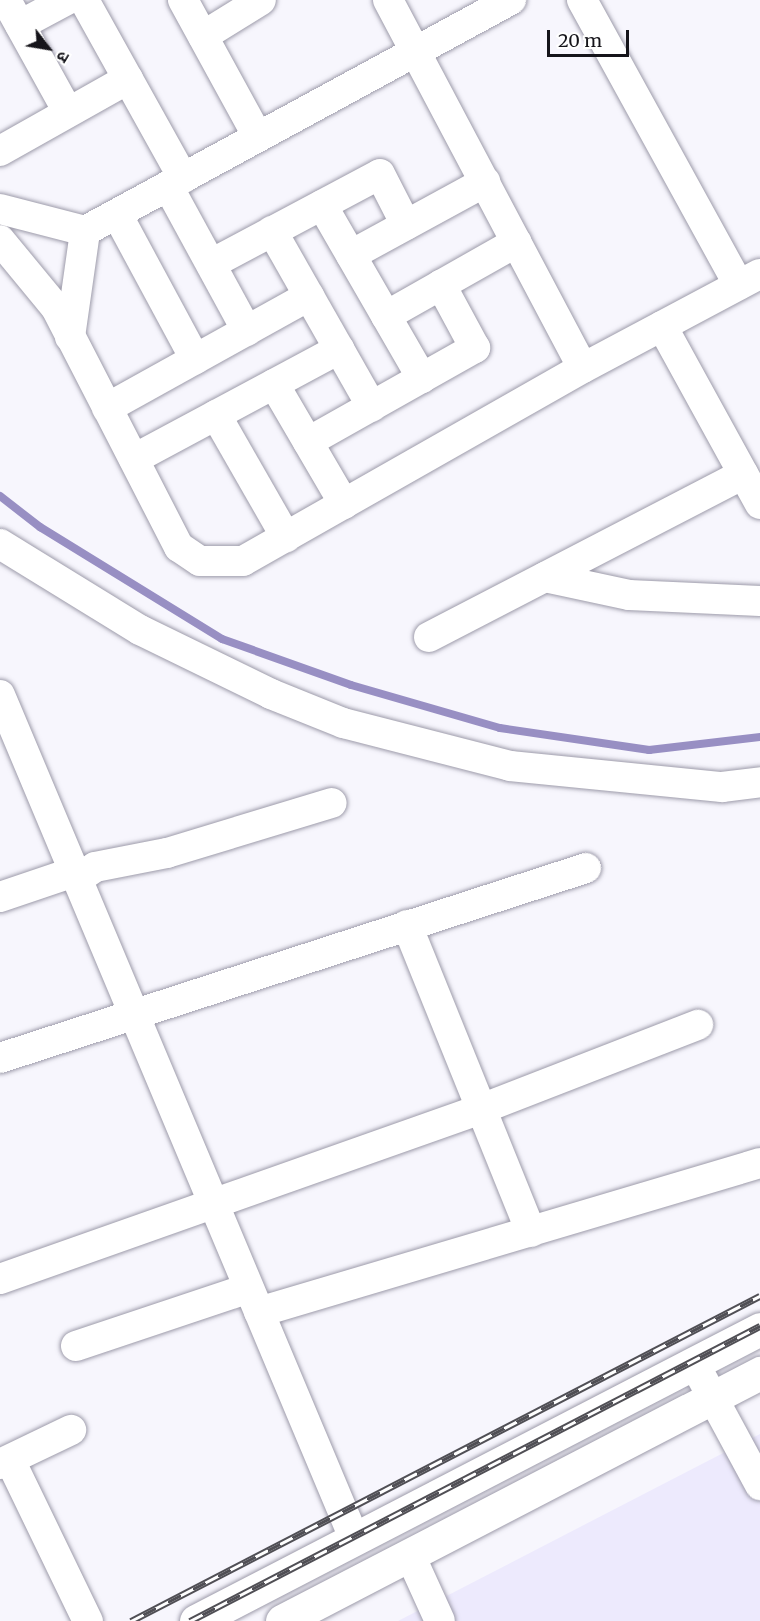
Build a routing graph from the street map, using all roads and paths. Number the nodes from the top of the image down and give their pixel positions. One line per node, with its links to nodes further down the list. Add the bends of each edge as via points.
1 (67, 0): 8 (street)
2 (84, 0): 11 (street)
3 (183, 0): 9 (street)
4 (261, 0): 9 (street)
5 (388, 0): 10 (street)
6 (511, 0): 10 (street)
7 (582, 0): 27 (street)
8 (13, 13): 12 (street)
9 (202, 36): 13 (street)
10 (416, 52): 13 (street); 16 (street)
11 (128, 79): 12 (street); 15 (street)
12 (68, 112): 14 (street)
13 (258, 137): 15 (street)
14 (0, 151)
15 (176, 182): 19 (street); 26 (street)
16 (485, 182): 20 (street); 24 (street)
17 (322, 204): 20 (street, via 380,174); 22 (street); 25 (street)
18 (0, 209): 21 (street)
19 (117, 214): 21 (street); 35 (street)
20 (406, 225): 25 (street)
21 (85, 231): 33 (street)
22 (272, 231): 26 (street); 29 (street)
23 (0, 240): 33 (street, via 56,308)
24 (517, 242): 28 (street); 36 (street)
25 (351, 255): 30 (street)
26 (211, 264): 32 (street)
27 (750, 280): 31 (street)
28 (441, 285): 30 (street); 37 (street, via 475,348)
29 (309, 297): 32 (street); 34 (street)
30 (386, 316): 37 (street)
31 (662, 326): 36 (street); 44 (street)
32 (247, 331): 35 (street)
33 (70, 337): 40 (street)
34 (339, 349): 38 (street); 39 (street)
35 (195, 359): 40 (street)
36 (583, 368): 45 (street)
37 (422, 378): 39 (street)
38 (274, 384): 41 (street); 42 (street)
39 (372, 406): 42 (street)
40 (107, 408): 43 (street)
41 (216, 415): 43 (street); 47 (street)
42 (308, 442): 45 (street)
43 (134, 459): 47 (street, via 179,547 201,561 243,561)
44 (744, 474): 46 (street); 49 (street)
45 (344, 504): 47 (street)
46 (760, 504)
47 (286, 537)
48 (0, 544): 53 (street, via 140,630 271,694 343,723 510,766 710,786)
49 (545, 577): 50 (street, via 629,595); 51 (street)
50 (760, 601)
51 (429, 637)
52 (0, 695): 56 (street)
53 (760, 782)
54 (332, 803): 56 (street, via 166,853 94,867)
55 (586, 868): 58 (street)
56 (76, 876): 57 (street); 59 (street)
57 (0, 897)
58 (407, 925): 59 (street); 62 (street)
59 (134, 1012): 61 (street); 64 (street)
60 (698, 1025): 62 (street)
61 (0, 1058)
62 (481, 1109): 64 (street); 65 (street)
63 (760, 1163): 65 (street)
64 (214, 1203): 66 (street); 67 (street)
65 (531, 1232): 67 (street)
66 (0, 1279)
67 (254, 1300): 69 (street); 76 (street)
68 (760, 1329): 70 (main road)
69 (76, 1346)
70 (694, 1364): 72 (street); 76 (main road)
71 (760, 1373): 72 (main road)
72 (713, 1398): 75 (street); 77 (main road)
73 (71, 1430): 74 (street)
74 (5, 1462): 78 (street)
75 (760, 1485)
76 (354, 1538): 79 (main road)
77 (410, 1555): 80 (main road); 81 (street)
78 (88, 1621)
79 (196, 1621)
80 (282, 1621)
81 (440, 1621)

